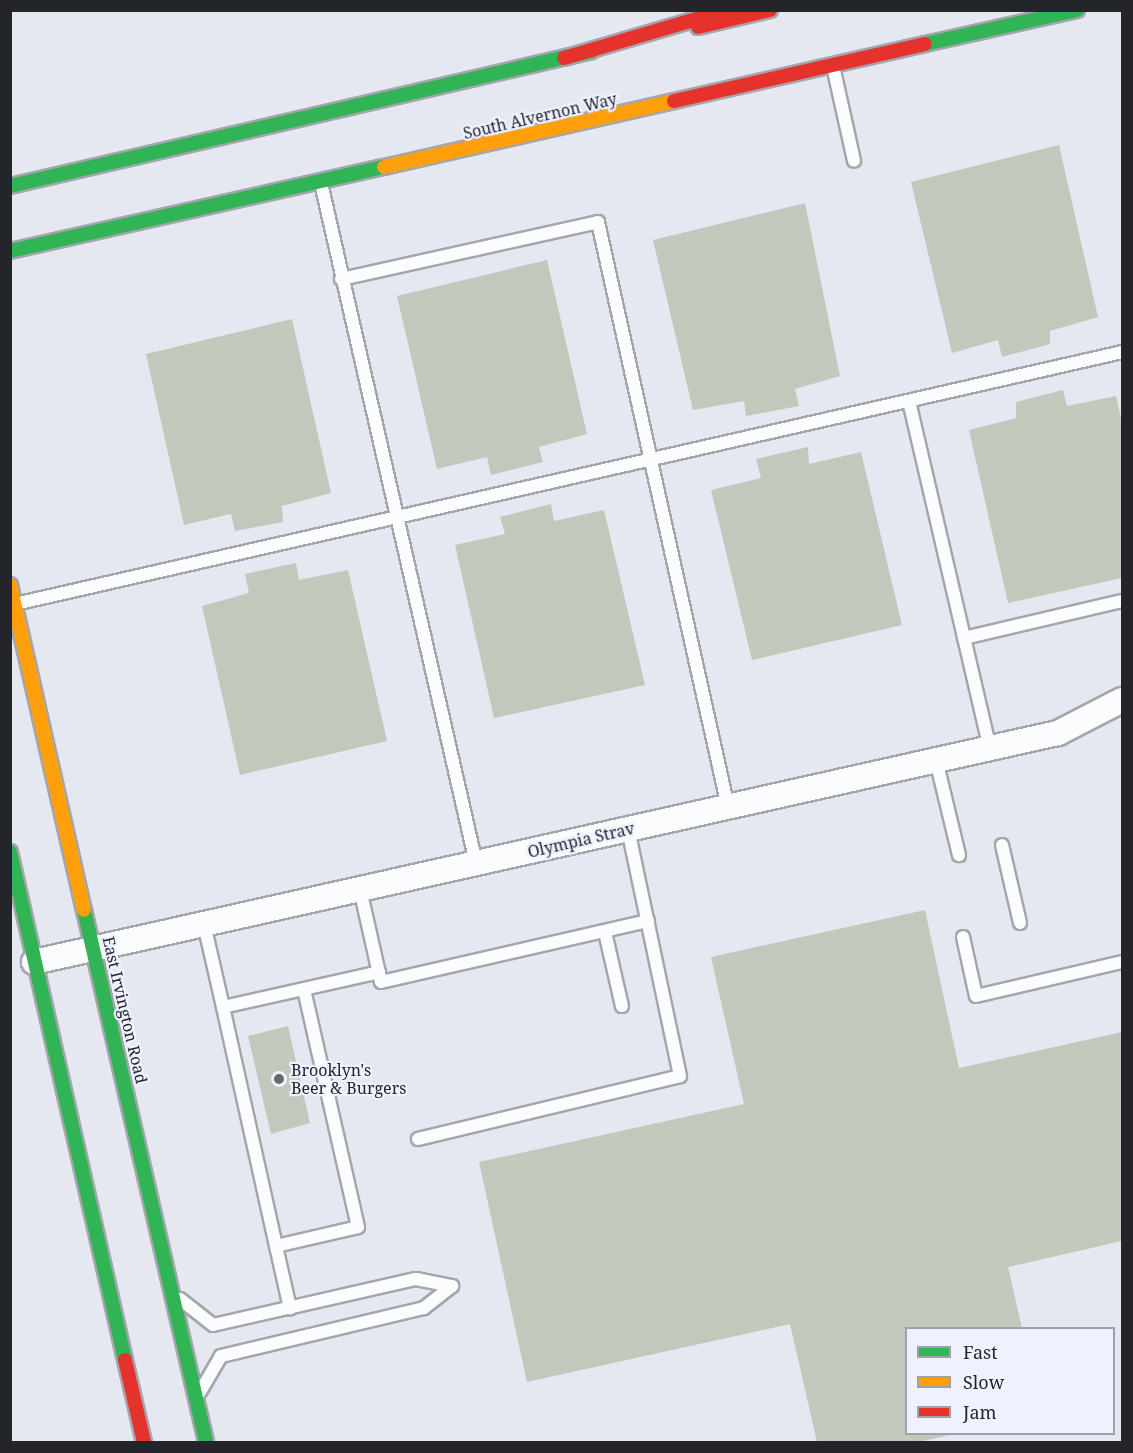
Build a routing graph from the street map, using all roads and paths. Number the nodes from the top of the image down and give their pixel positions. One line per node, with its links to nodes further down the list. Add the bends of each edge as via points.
1 (727, 10): 4 (main road)
2 (770, 10): 4 (main road)
3 (1077, 10): 5 (main road, South Alvernon Way)
4 (564, 58): 8 (main road)
5 (833, 66): 6 (lane); 7 (main road, South Alvernon Way)
6 (854, 161)
7 (321, 182): 9 (main road, South Alvernon Way); 10 (lane)
8 (10, 186)
9 (10, 251)
10 (341, 279): 13 (lane, via 597,222); 14 (lane)
11 (1122, 352): 12 (lane)
12 (909, 401): 13 (lane); 18 (lane)
13 (649, 461): 14 (lane); 22 (lane)
14 (395, 519): 17 (lane); 27 (lane)
15 (10, 585): 17 (main road, East Irvington Road)
16 (1122, 601): 18 (lane)
17 (15, 604): 34 (main road, East Irvington Road)
18 (964, 638): 20 (lane)
19 (1122, 700): 20 (street, Olympia Strav, via 1058,733)
20 (990, 748): 21 (street, Olympia Strav)
21 (936, 760): 22 (street, Olympia Strav); 26 (lane)
22 (728, 807): 23 (street, Olympia Strav)
23 (628, 829): 27 (street, Olympia Strav); 29 (lane)
24 (1002, 845): 30 (lane)
25 (10, 852): 35 (main road)
26 (959, 855)
27 (476, 863): 28 (street, Olympia Strav)
28 (360, 889): 31 (street, Olympia Strav); 37 (lane)
29 (648, 921): 32 (lane); 41 (lane, via 681,1076)
30 (1020, 923)
31 (204, 924): 34 (street, Olympia Strav); 40 (lane)
32 (605, 932): 37 (lane, via 381,982); 39 (lane)
33 (963, 937): 36 (lane, via 976,996)
34 (94, 949): 35 (street, Olympia Strav); 43 (main road, East Irvington Road)
35 (34, 962): 46 (main road)
36 (1122, 962)
37 (379, 972): 38 (lane)
38 (304, 989): 40 (lane); 42 (lane, via 358,1227)
39 (622, 1006)
40 (223, 1007): 42 (lane)
41 (418, 1138)
42 (276, 1246): 44 (lane)
43 (173, 1294): 44 (lane, via 213,1325); 45 (main road, East Irvington Road)
44 (290, 1308): 45 (lane, via 416,1279 452,1286 424,1308 221,1356)
45 (196, 1398): 47 (main road, East Irvington Road)
46 (144, 1443)
47 (206, 1443)

